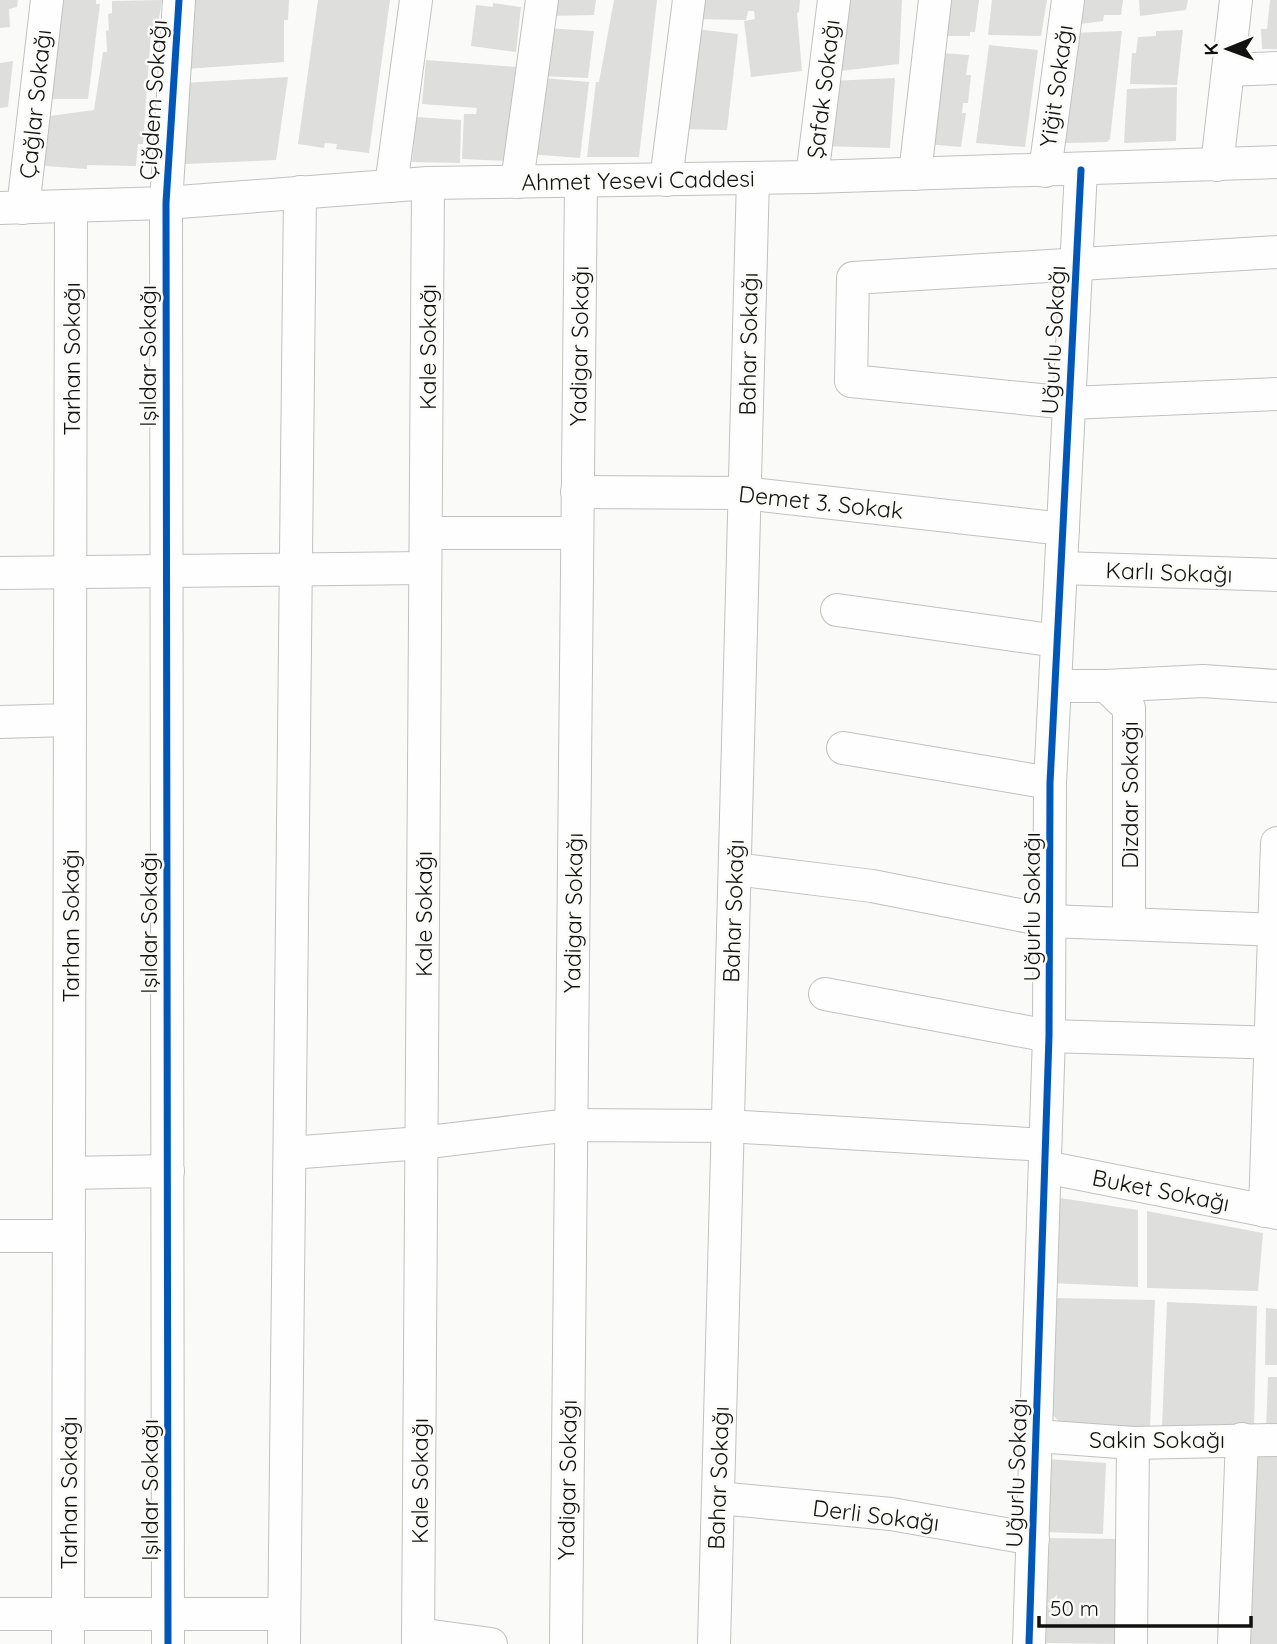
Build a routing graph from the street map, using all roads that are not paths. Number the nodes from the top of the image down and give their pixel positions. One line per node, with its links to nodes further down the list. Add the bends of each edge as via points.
1 (47, 0): 26 (street, Çağlar Sokağı)
2 (179, 0): 25 (street, Çiğdem Sokağı)
3 (416, 0): 23 (street)
4 (542, 0): 21 (street)
5 (689, 0): 19 (street)
6 (834, 0): 17 (street, Şafak Sokağı)
7 (935, 0): 16 (street)
8 (1068, 0): 15 (street, Yiğit Sokağı)
9 (1236, 0): 11 (street)
10 (1277, 68): 11 (street)
11 (1228, 70): 13 (street)
12 (1277, 162): 13 (street, Ahmet Yesevi Caddesi)
13 (1217, 165): 14 (street, Ahmet Yesevi Caddesi)
14 (1081, 170): 15 (street, Ahmet Yesevi Caddesi); 29 (street, Uğurlu Sokağı)
15 (1045, 171): 16 (street, Ahmet Yesevi Caddesi)
16 (915, 174): 17 (street, Ahmet Yesevi Caddesi)
17 (812, 177): 18 (street, Ahmet Yesevi Caddesi)
18 (753, 178): 19 (street, Ahmet Yesevi Caddesi); 33 (street, Bahar Sokağı)
19 (666, 180): 20 (street, Ahmet Yesevi Caddesi)
20 (581, 181): 21 (street, Ahmet Yesevi Caddesi); 32 (street, Yadigar Sokağı)
21 (517, 182): 22 (street, Ahmet Yesevi Caddesi)
22 (428, 183): 23 (street, Ahmet Yesevi Caddesi); 35 (street, Kale Sokağı)
23 (391, 186): 24 (street, Ahmet Yesevi Caddesi)
24 (300, 192): 25 (street, Ahmet Yesevi Caddesi); 40 (street)
25 (166, 203): 27 (street, Ahmet Yesevi Caddesi); 41 (street, Işıldar Sokağı)
26 (12, 208): 27 (street, Ahmet Yesevi Caddesi)
27 (71, 208): 39 (street, Tarhan Sokağı)
28 (1277, 252): 29 (street)
29 (1076, 265): 31 (street, Uğurlu Sokağı); 31 (street, via 853,278 851,381)
30 (1277, 394): 31 (street)
31 (1070, 402): 34 (street, Uğurlu Sokağı)
32 (577, 492): 33 (street, Demet 3. Sokak); 36 (street, Yadigar Sokağı)
33 (744, 493): 34 (street, Demet 3. Sokak); 54 (street, Bahar Sokağı)
34 (1063, 529): 38 (street, Uğurlu Sokağı)
35 (426, 533): 36 (street); 37 (street, Kale Sokağı)
36 (577, 534): 61 (street, Yadigar Sokağı)
37 (425, 568): 40 (street); 63 (street, Kale Sokağı)
38 (1061, 568): 43 (street, Karlı Sokağı); 45 (street, Uğurlu Sokağı)
39 (71, 571): 41 (street); 42 (street); 49 (street, Tarhan Sokağı)
40 (296, 571): 41 (street); 64 (street)
41 (167, 572): 66 (street, Işıldar Sokağı)
42 (0, 573)
43 (1277, 575)
44 (837, 610): 45 (street)
45 (1057, 641): 47 (street, Uğurlu Sokağı)
46 (1106, 686): 47 (street); 48 (street, via 1203,681); 56 (street, Dizdar Sokağı, via 1129,708)
47 (1055, 687): 52 (street, Uğurlu Sokağı)
48 (1277, 687)
49 (70, 720): 50 (street); 67 (street, Tarhan Sokağı)
50 (0, 722)
51 (843, 748): 52 (street)
52 (1050, 783): 55 (street, Uğurlu Sokağı)
53 (1277, 843): 57 (street)
54 (734, 869): 55 (street, via 872,886); 62 (street, Bahar Sokağı)
55 (1050, 921): 56 (street); 59 (street, Uğurlu Sokağı)
56 (1129, 924): 57 (street)
57 (1275, 930): 60 (street)
58 (824, 994): 59 (street)
59 (1049, 1036): 60 (street); 65 (street, Uğurlu Sokağı)
60 (1274, 1043): 68 (street)
61 (570, 1125): 62 (street, Buket Sokağı); 63 (street, Buket Sokağı); 83 (street, Yadigar Sokağı)
62 (728, 1126): 65 (street, Buket Sokağı); 75 (street, Bahar Sokağı)
63 (421, 1143): 64 (street, Buket Sokağı); 81 (street, Kale Sokağı)
64 (289, 1153): 78 (street)
65 (1045, 1156): 68 (street, Buket Sokağı); 71 (street, Uğurlu Sokağı)
66 (167, 1171): 67 (street); 80 (street, Işıldar Sokağı)
67 (69, 1173): 70 (street, Tarhan Sokağı)
68 (1271, 1212)
69 (0, 1236): 70 (street)
70 (69, 1236): 79 (street, Tarhan Sokağı)
71 (1036, 1436): 74 (street, Sakin Sokağı); 76 (street, Uğurlu Sokağı)
72 (1242, 1439): 73 (street, Sakin Sokağı); 74 (street, Sakin Sokağı); 87 (street)
73 (1277, 1440)
74 (1133, 1443): 86 (street)
75 (718, 1498): 76 (street, Derli Sokağı, via 891,1514); 84 (street, Bahar Sokağı)
76 (1033, 1539): 85 (street, Uğurlu Sokağı)
77 (0, 1614): 79 (street)
78 (284, 1629): 80 (street)
79 (68, 1630): 80 (street)
80 (168, 1630)
81 (418, 1639): 82 (street)
82 (491, 1644)
83 (566, 1644)
84 (713, 1644)
85 (1029, 1644)
86 (1131, 1644)
87 (1234, 1644)

